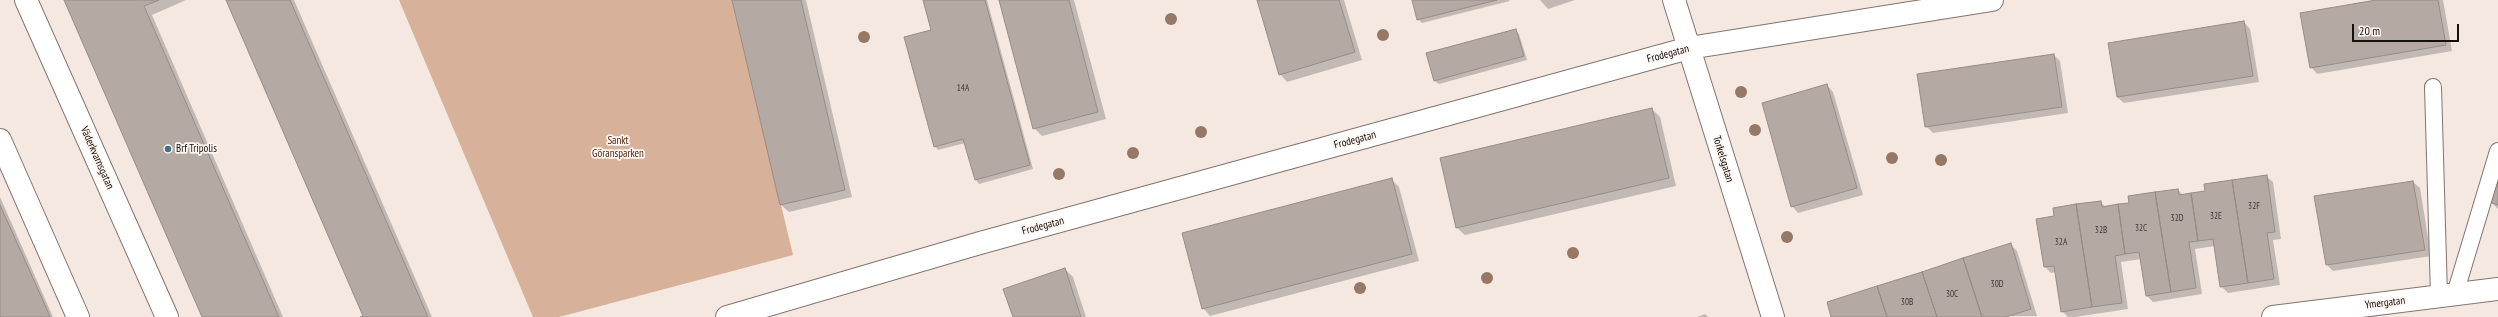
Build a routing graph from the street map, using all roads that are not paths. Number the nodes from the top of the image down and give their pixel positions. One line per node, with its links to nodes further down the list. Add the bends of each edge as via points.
1 (26, 0): 11 (street, Väderkvarnsgatan)
2 (1674, 0): 4 (street, Torkelsgatan)
3 (1992, 0): 4 (street, Frodegatan)
4 (1689, 48): 12 (street, Frodegatan, via 980,243); 13 (street, Torkelsgatan)
5 (2433, 87): 9 (lane)
6 (0, 140): 10 (street)
7 (2498, 151): 9 (lane)
8 (2498, 289): 9 (street, Ymergatan)
9 (2447, 295): 14 (street, Ymergatan)
10 (78, 317)
11 (167, 317)
12 (727, 317)
13 (1773, 317)
14 (2273, 317)

